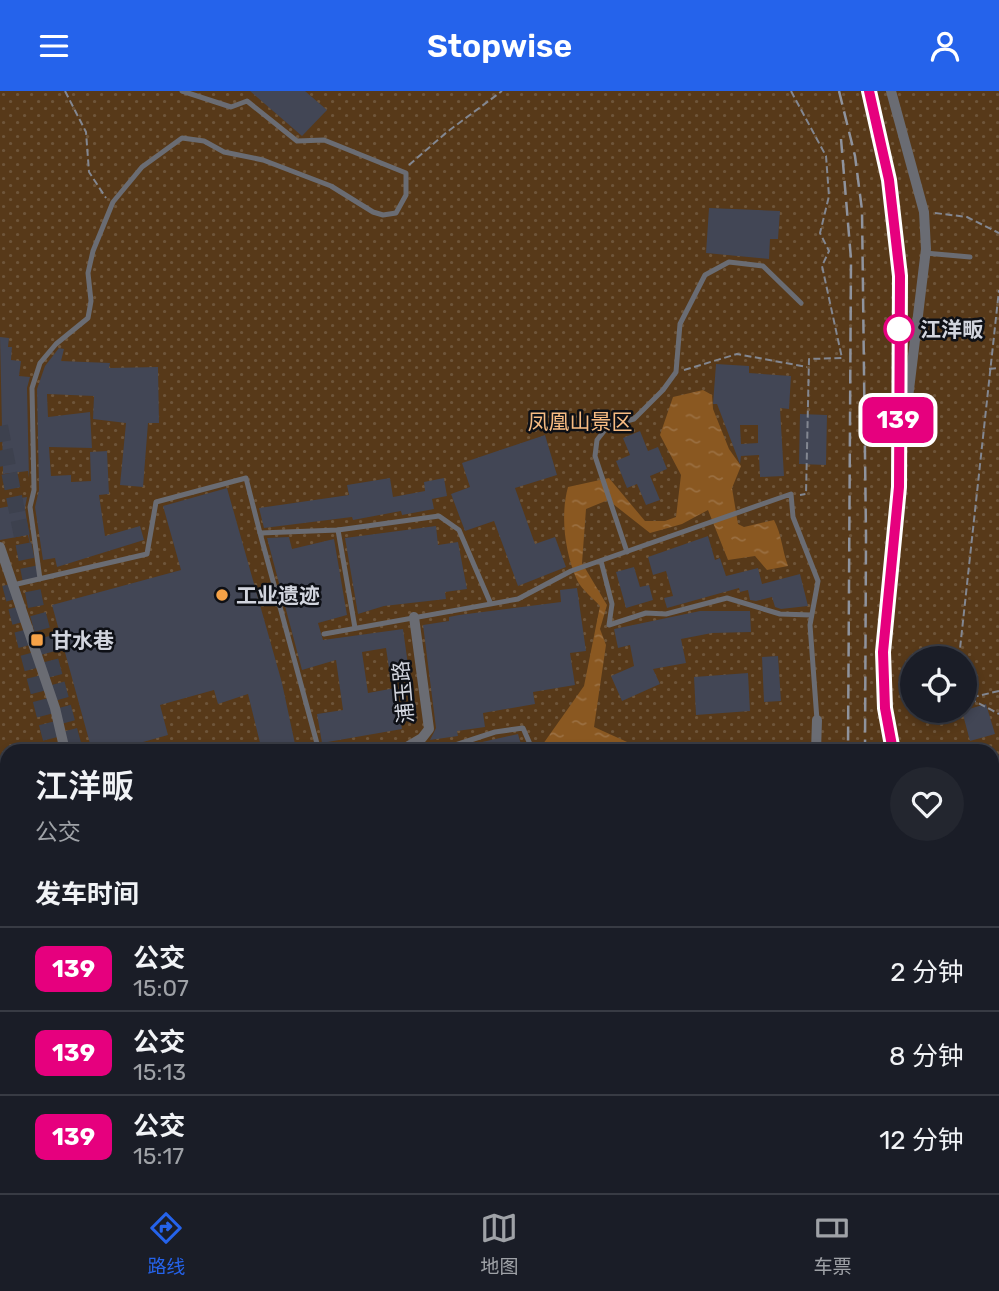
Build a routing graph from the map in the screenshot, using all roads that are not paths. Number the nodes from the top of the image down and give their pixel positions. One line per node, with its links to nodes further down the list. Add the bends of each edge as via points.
1 (182, 91): 13 (lane, via 231,107 247,101 297,141 324,139 406,173 403,205 396,213 383,215 331,186 263,160 224,152 204,141 182,138 142,167 113,202 93,251 88,318 44,358 32,388 34,490 30,507)
2 (869, 91): 7 (street, via 889,180 900,276)
3 (891, 91): 4 (street, via 924,212)
4 (925, 253): 5 (lane); 7 (street, via 908,398)
5 (971, 257)
6 (801, 303): 11 (lane, via 763,266 729,262 705,275 680,324 676,372 634,419 601,432 595,456)
7 (898, 417): 27 (street, via 899,487 883,652)
8 (338, 530): 9 (lane); 15 (lane, via 439,516 459,530); 18 (lane)
9 (260, 533): 13 (lane, via 246,478 156,502 147,554); 22 (lane)
10 (0, 547): 14 (street)
11 (627, 552): 12 (lane); 16 (lane, via 791,494 793,517 818,581)
12 (601, 561): 15 (lane, via 518,599); 16 (lane, via 612,604 609,625 646,613 666,614 727,599 780,614)
13 (40, 579): 14 (lane)
14 (13, 585): 21 (street)
15 (490, 602): 17 (lane)
16 (811, 615): 20 (lane)
17 (414, 617): 18 (lane); 23 (street, 浦玉路, via 429,729)
18 (355, 628): 19 (lane)
19 (324, 634)
20 (817, 720): 26 (street)
21 (63, 744)
22 (317, 744)
23 (412, 744)
24 (458, 744): 25 (lane, via 523,728)
25 (530, 744)
26 (817, 744)
27 (891, 744)

